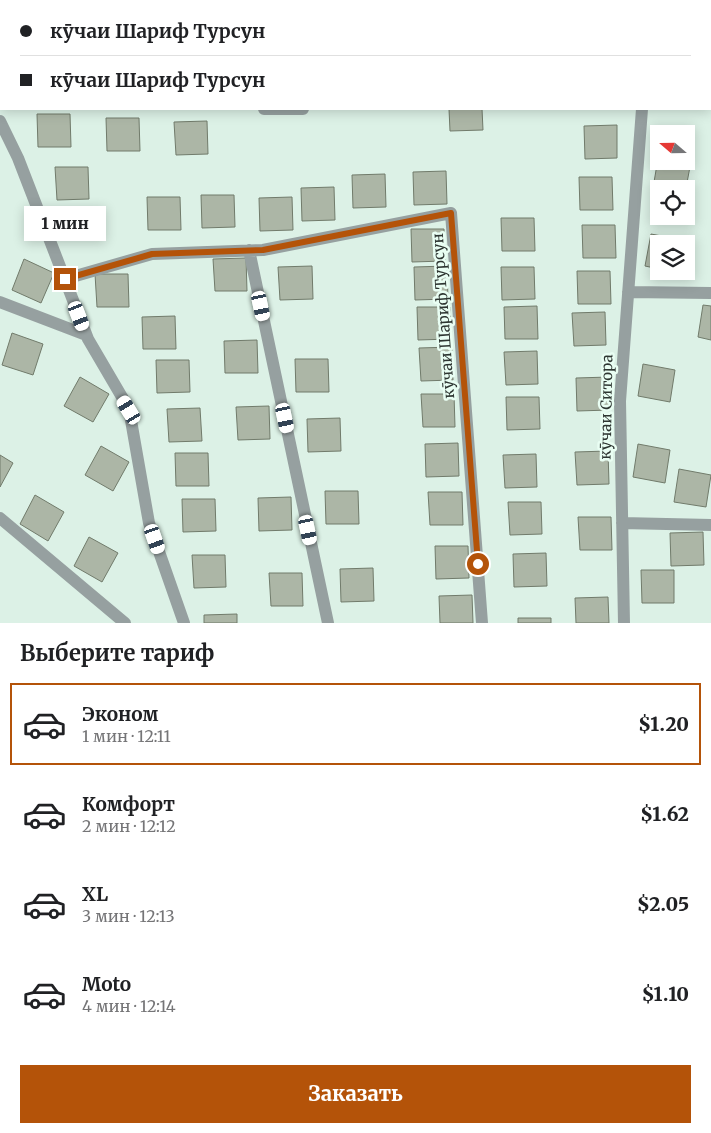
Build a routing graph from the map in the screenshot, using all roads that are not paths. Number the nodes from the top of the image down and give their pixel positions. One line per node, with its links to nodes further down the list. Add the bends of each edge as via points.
1 (642, 110): 5 (street, кӯчаи Ситора)
2 (0, 121): 4 (street, via 18,158)
3 (249, 250): 4 (street, кӯчаи Шариф Турсун, via 152,254); 14 (street); 15 (street, кӯчаи Шариф Турсун, via 451,213)
4 (65, 279): 8 (street)
5 (628, 292): 6 (street); 10 (street, кӯчаи Ситора, via 620,401)
6 (711, 293)
7 (0, 302): 8 (street)
8 (86, 335): 13 (street, via 129,410 149,523)
9 (0, 518): 12 (street)
10 (622, 523): 11 (street); 16 (street, кӯчаи Ситора)
11 (711, 525)
12 (125, 623)
13 (184, 623)
14 (328, 623)
15 (482, 623)
16 (624, 623)

